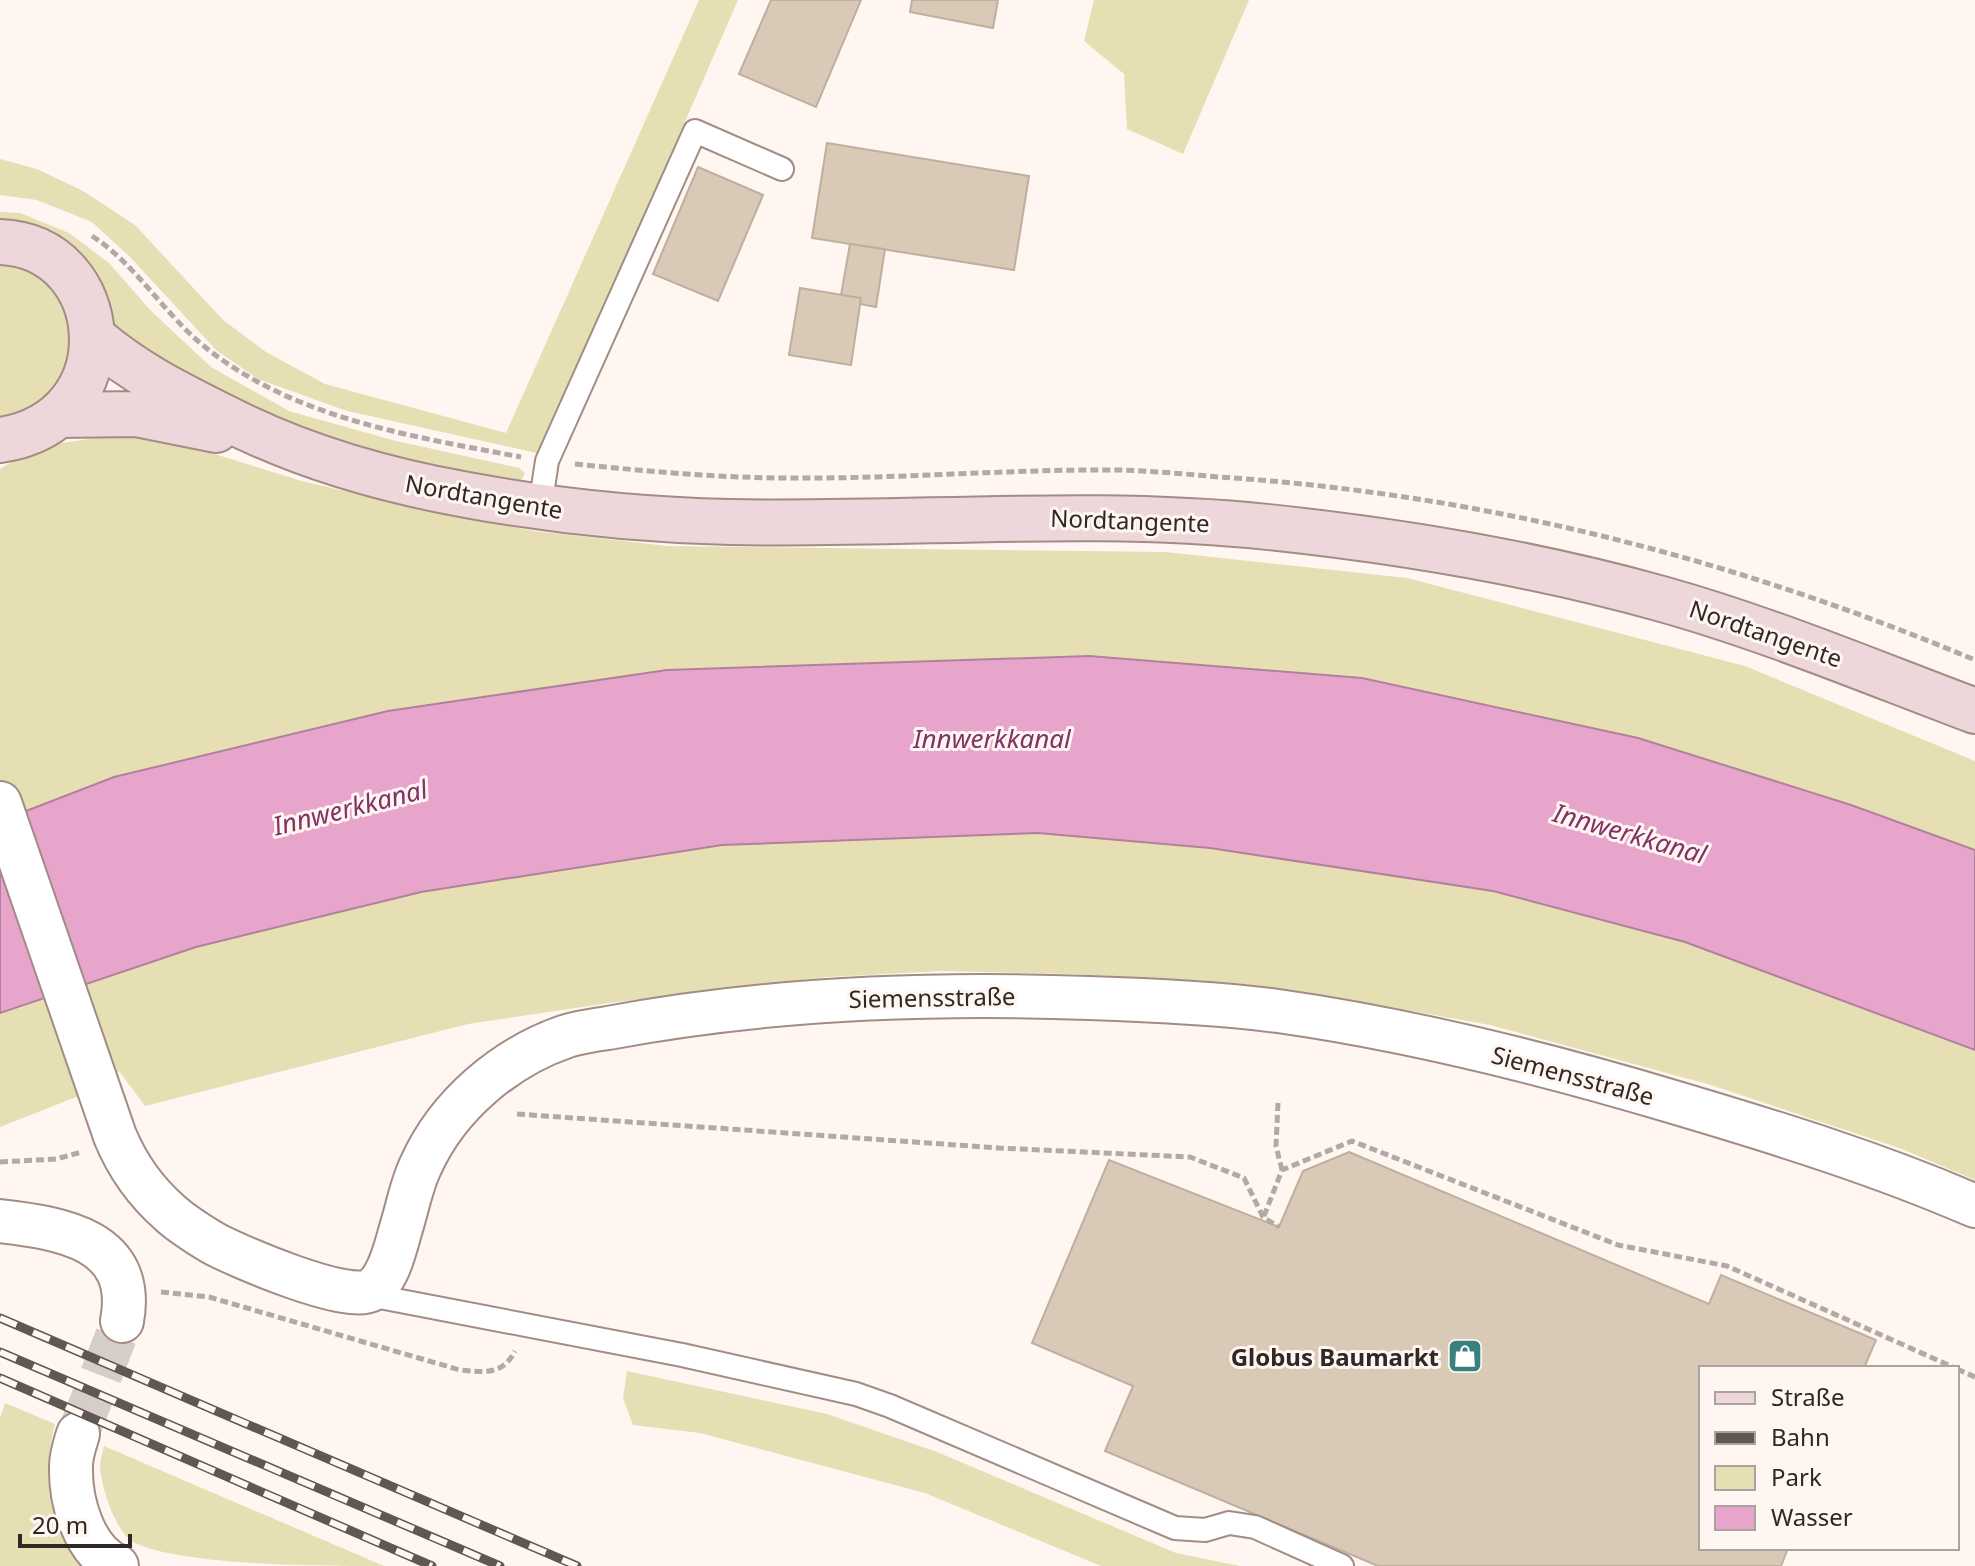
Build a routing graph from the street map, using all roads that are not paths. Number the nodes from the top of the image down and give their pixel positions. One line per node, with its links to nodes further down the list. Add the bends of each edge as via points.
1 (782, 169): 7 (lane, via 695,131 547,461)
2 (0, 242): 3 (main road, Nordtangente, via 31,248 68,275 81,293)
3 (93, 337): 4 (main road, Nordtangente, via 85,379); 6 (main road, Nordtangente, via 126,365)
4 (60, 415): 5 (main road, Nordtangente, via 40,428); 6 (main road, Nordtangente, via 136,414)
5 (0, 440)
6 (269, 440): 7 (main road, Nordtangente, via 425,488)
7 (540, 507): 8 (main road, Nordtangente, via 732,522 1172,519 1357,537 1531,567 1667,600 1838,657)
8 (1975, 711)
9 (0, 803): 12 (street, via 115,1136 149,1191 194,1231 235,1253 280,1272)
10 (1975, 1206): 12 (street, Siemensstraße, via 1809,1142 1629,1089 1376,1028 1275,1011 1143,1000 1000,994 846,999 653,1020 570,1035 531,1051 485,1082 436,1135 418,1169 382,1279)
11 (0, 1221): 13 (street, via 69,1232 93,1243 124,1286)
12 (363, 1294): 16 (lane, via 856,1394 1175,1528 1205,1530 1229,1523 1255,1527)
13 (122, 1321)
14 (78, 1434): 15 (street, via 71,1462 72,1495 92,1542)
15 (117, 1566)
16 (1342, 1566)

